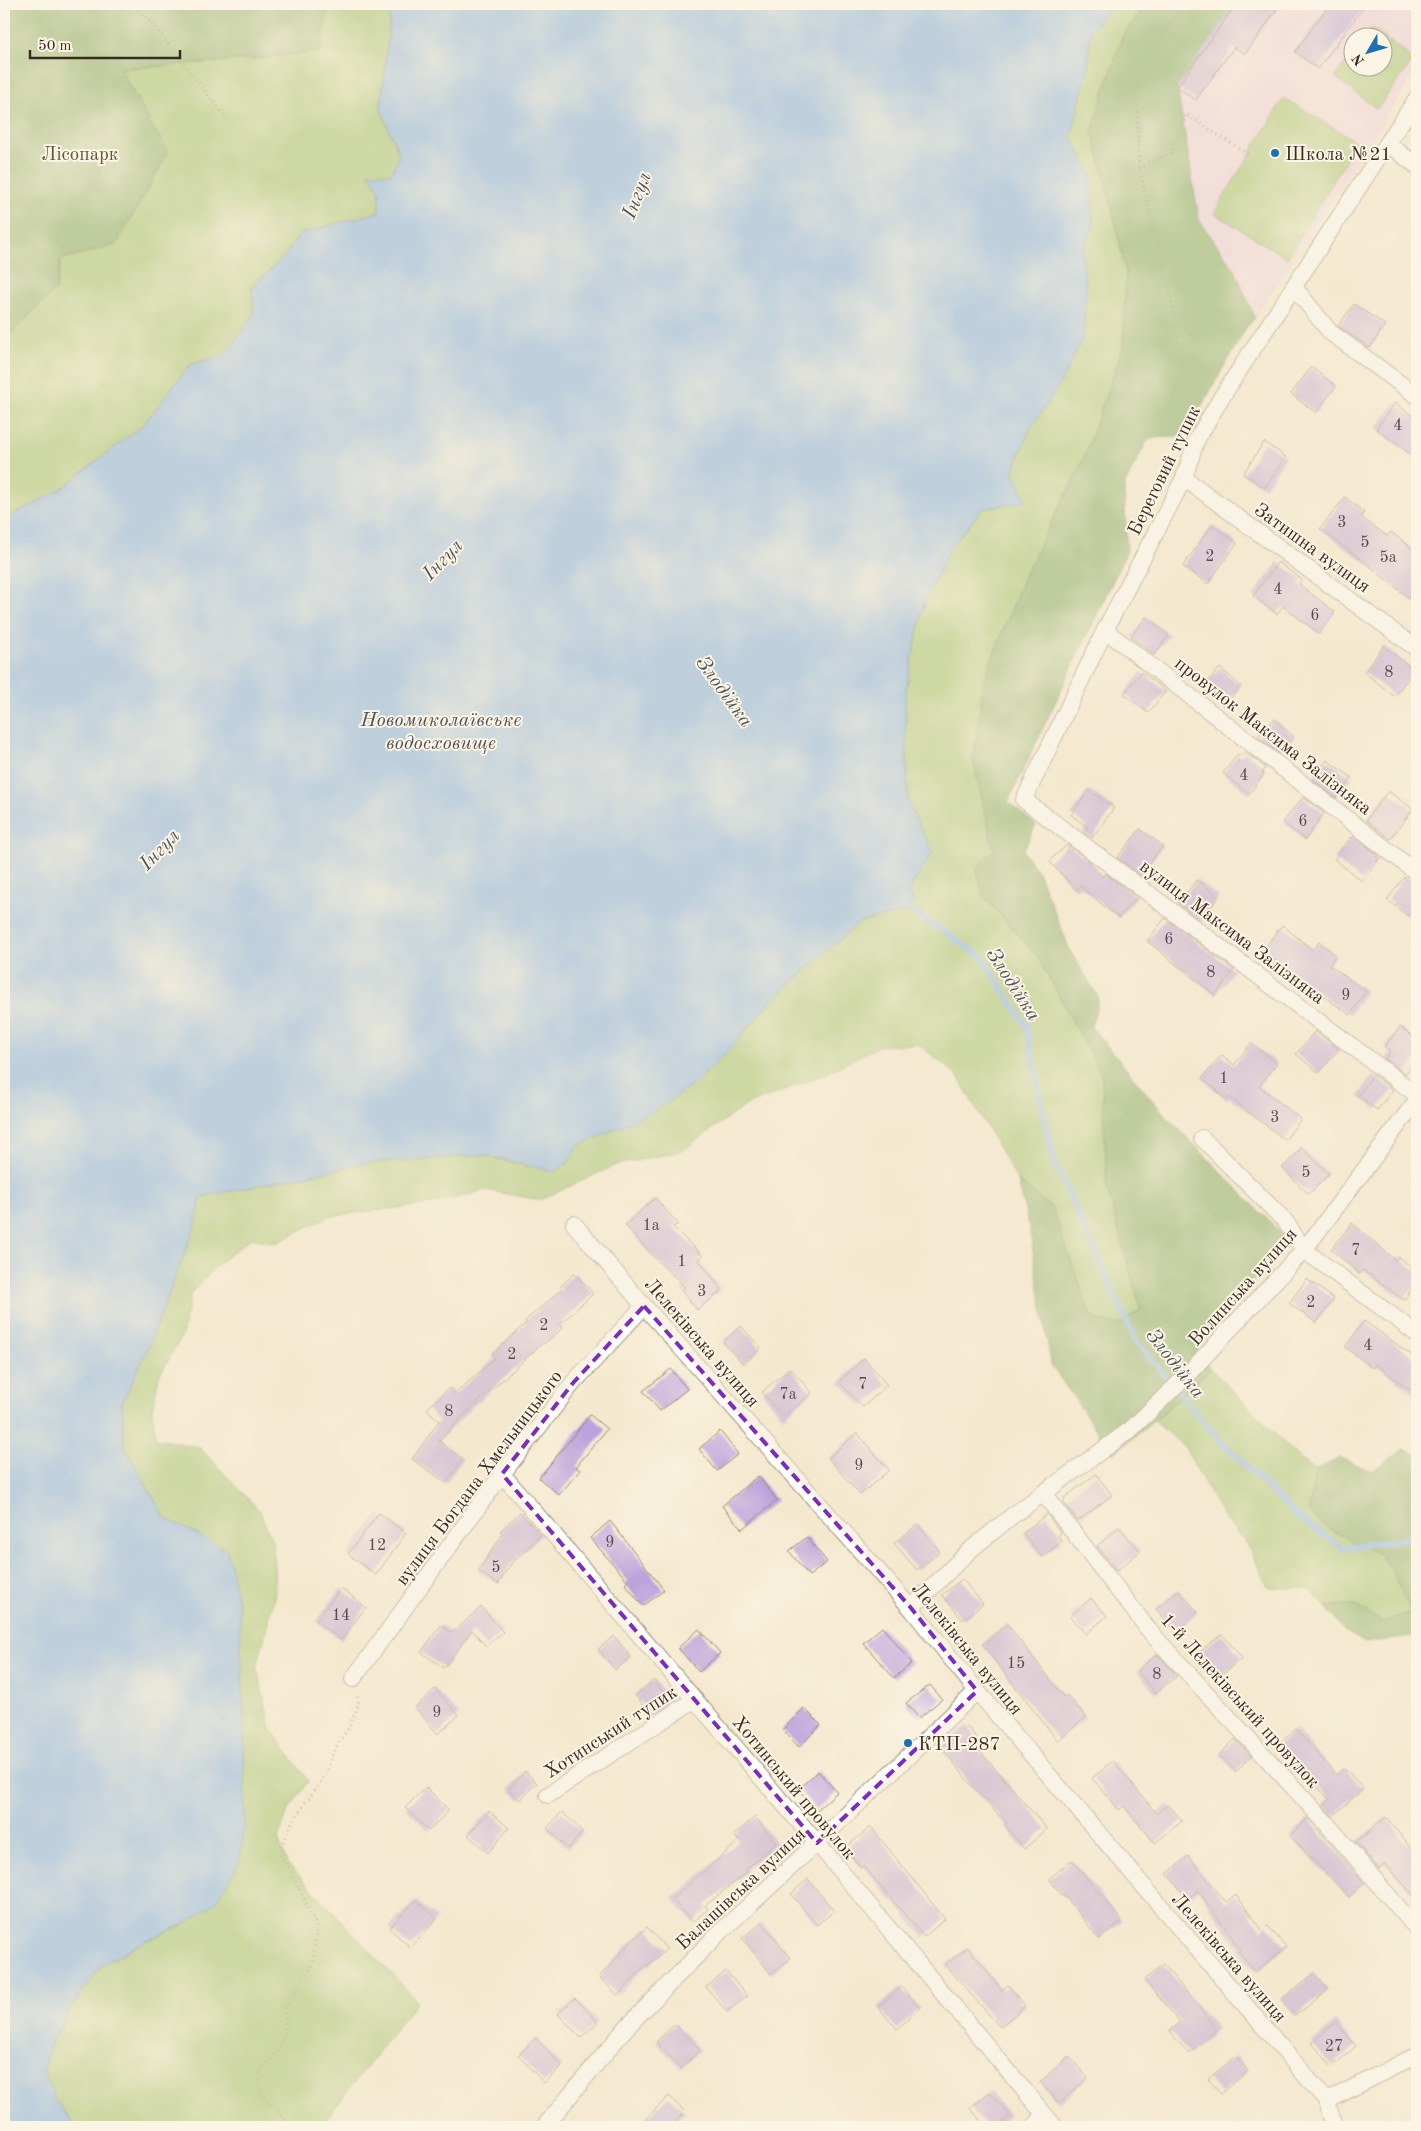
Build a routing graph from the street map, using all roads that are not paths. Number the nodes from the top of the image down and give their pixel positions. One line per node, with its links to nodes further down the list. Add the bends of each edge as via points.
1 (1417, 98): 2 (street, Береговий тупик)
2 (1388, 144): 3 (street); 4 (street, Береговий тупик)
3 (1417, 166)
4 (1294, 287): 5 (street, via 1330,332); 6 (street, Береговий тупик, via 1196,441)
5 (1417, 396)
6 (1184, 478): 7 (street, Береговий тупик); 8 (street, Затишна вулиця)
7 (1105, 630): 9 (street, Береговий тупик); 10 (street, провулок Максима Залізняка)
8 (1417, 649)
9 (1024, 800): 11 (street, вулиця Максима Залізняка)
10 (1417, 873)
11 (1417, 1095)
12 (1417, 1100): 15 (street, Волинська вулиця)
13 (1202, 1138): 15 (street, via 1285,1221)
14 (574, 1224): 16 (street, Лелеківська вулиця)
15 (1304, 1250): 17 (street); 19 (street, Волинська вулиця, via 1130,1430)
16 (644, 1306): 18 (street, вулиця Богдана Хмельницького, via 573,1382); 20 (street, Лелеківська вулиця)
17 (1417, 1334)
18 (502, 1474): 21 (street, вулиця Богдана Хмельницького); 23 (street, Хотинський провулок)
19 (1043, 1493): 20 (street, Волинська вулиця, via 969,1551); 26 (street, 1-й Лелеківський провулок, via 1152,1634 1327,1824)
20 (911, 1608): 22 (street, Лелеківська вулиця)
21 (353, 1679)
22 (977, 1691): 25 (street, Балашівська вулиця); 28 (street, Лелеківська вулиця)
23 (694, 1700): 24 (street, Хотинський тупик); 25 (street, Хотинський провулок)
24 (548, 1795)
25 (817, 1843): 29 (street, Хотинський провулок); 30 (street, Балашівська вулиця, via 716,1936 626,2028)
26 (1417, 1929)
27 (1417, 2055): 28 (street)
28 (1327, 2102): 31 (street, Лелеківська вулиця)
29 (1045, 2123)
30 (544, 2127)
31 (1334, 2127)

